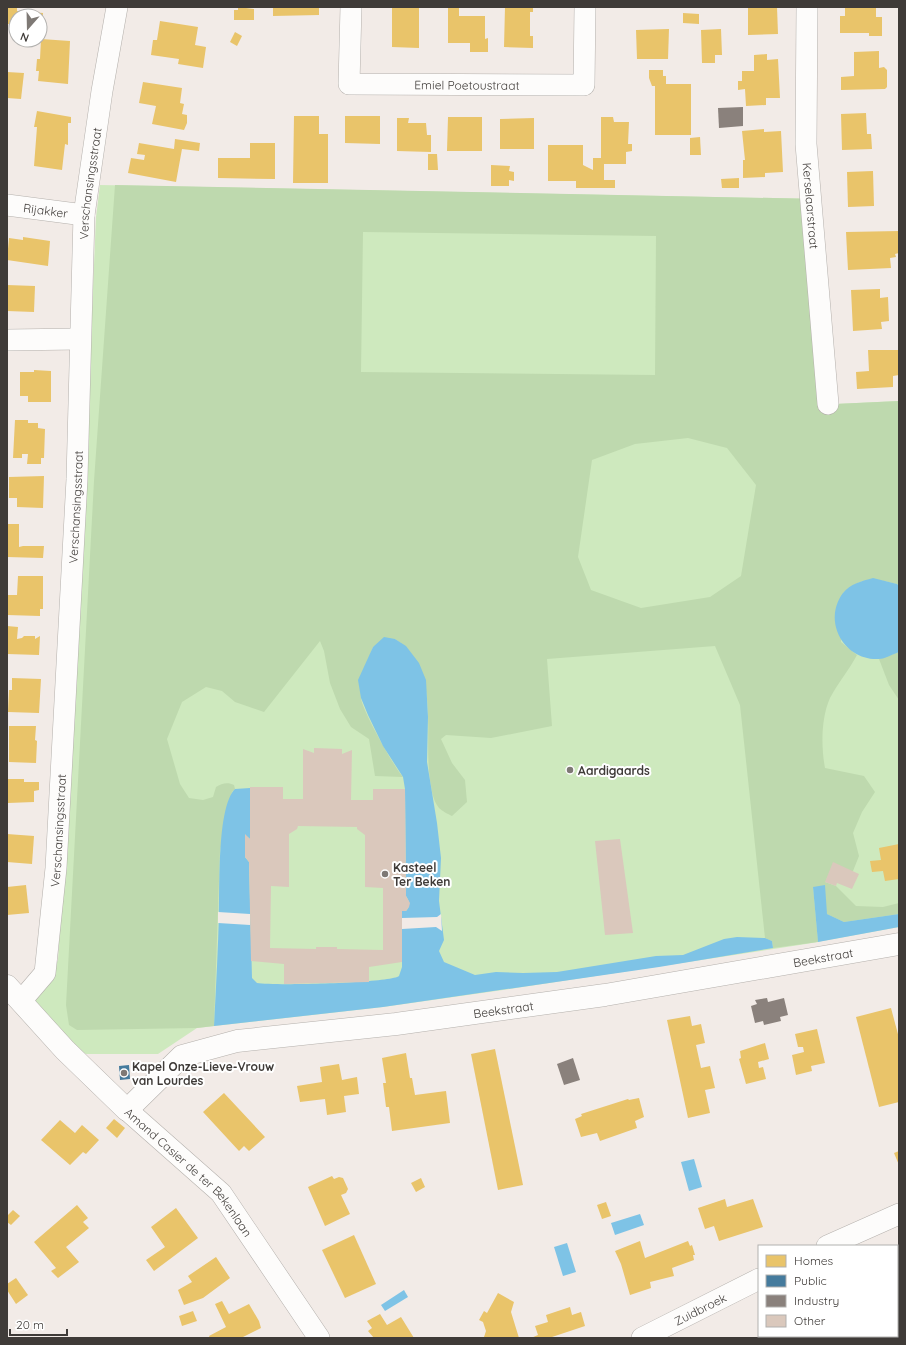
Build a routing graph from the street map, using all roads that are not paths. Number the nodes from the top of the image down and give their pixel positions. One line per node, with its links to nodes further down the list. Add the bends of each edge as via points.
1 (117, 7): 6 (street, Verschansingsstraat)
2 (350, 7): 3 (street, Emiel Poetoustraat, via 349,84 535,86 584,86)
3 (585, 7)
4 (807, 7): 9 (street, Kerselaarstraat, via 806,144)
5 (7, 205): 6 (street, Rijakker)
6 (84, 215): 7 (street, Verschansingsstraat)
7 (79, 339): 8 (street); 11 (street, Verschansingsstraat, via 77,478 56,868 44,972)
8 (7, 340)
9 (828, 404)
10 (899, 944): 12 (street, Beekstraat, via 605,996 396,1024 237,1041 182,1056)
11 (14, 993): 12 (street, Amand Casier de ter Bekenlaan, via 65,1050)
12 (128, 1110): 16 (street, Amand Casier de ter Bekenlaan, via 221,1193)
13 (899, 1214): 14 (street)
14 (829, 1245)
15 (758, 1280): 17 (street, Zuidbroek)
16 (318, 1338)
17 (642, 1338)

